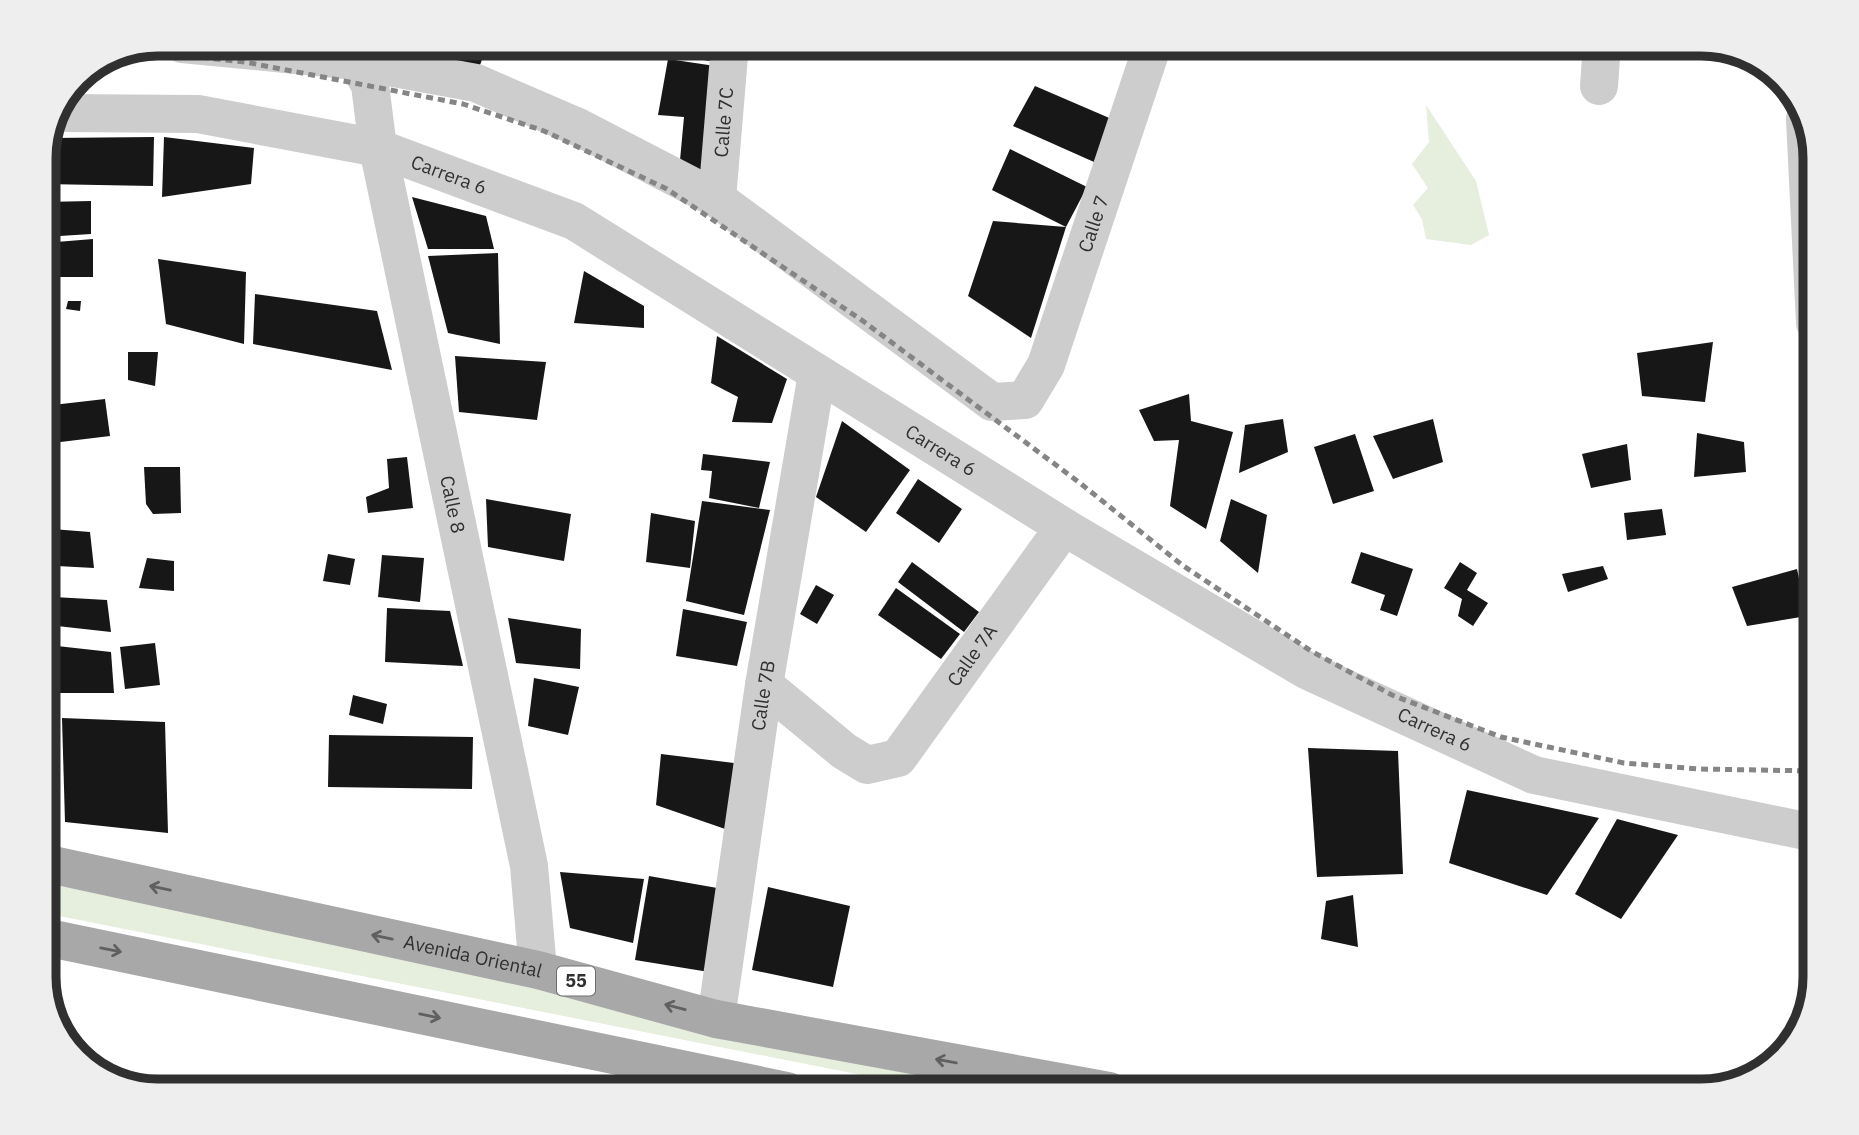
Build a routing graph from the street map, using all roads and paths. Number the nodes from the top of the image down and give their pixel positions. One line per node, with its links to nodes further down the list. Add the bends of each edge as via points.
1 (356, 56): 8 (street, Calle 8, via 370,85)
2 (370, 56): 9 (street, via 476,83 580,128)
3 (729, 56): 9 (street, Calle 7C)
4 (1149, 56): 9 (street, Calle 7, via 1046,365 1025,400 992,402)
5 (1601, 56): 6 (street)
6 (1599, 86)
7 (67, 113): 8 (street, Carrera 6, via 198,114)
8 (378, 148): 10 (street, Carrera 6, via 574,220); 16 (street, Calle 8, via 529,866)
9 (717, 199)
10 (817, 374): 11 (street, Carrera 6); 12 (street, Calle 7B)
11 (1064, 527): 12 (street, Calle 7A, via 898,758 867,765); 13 (street, Carrera 6, via 1306,670 1534,775)
12 (764, 685): 17 (street, Calle 7B)
13 (1803, 831)
14 (56, 866): 16 (main road, Avenida Oriental / 55, one-way to 14)
15 (56, 939): 18 (main road, one-way to 18)
16 (538, 970): 17 (main road, Avenida Oriental / 55, one-way to 16)
17 (716, 1019): 19 (main road, Avenida Oriental / 55, one-way to 17)
18 (729, 1079)
19 (1044, 1079)

